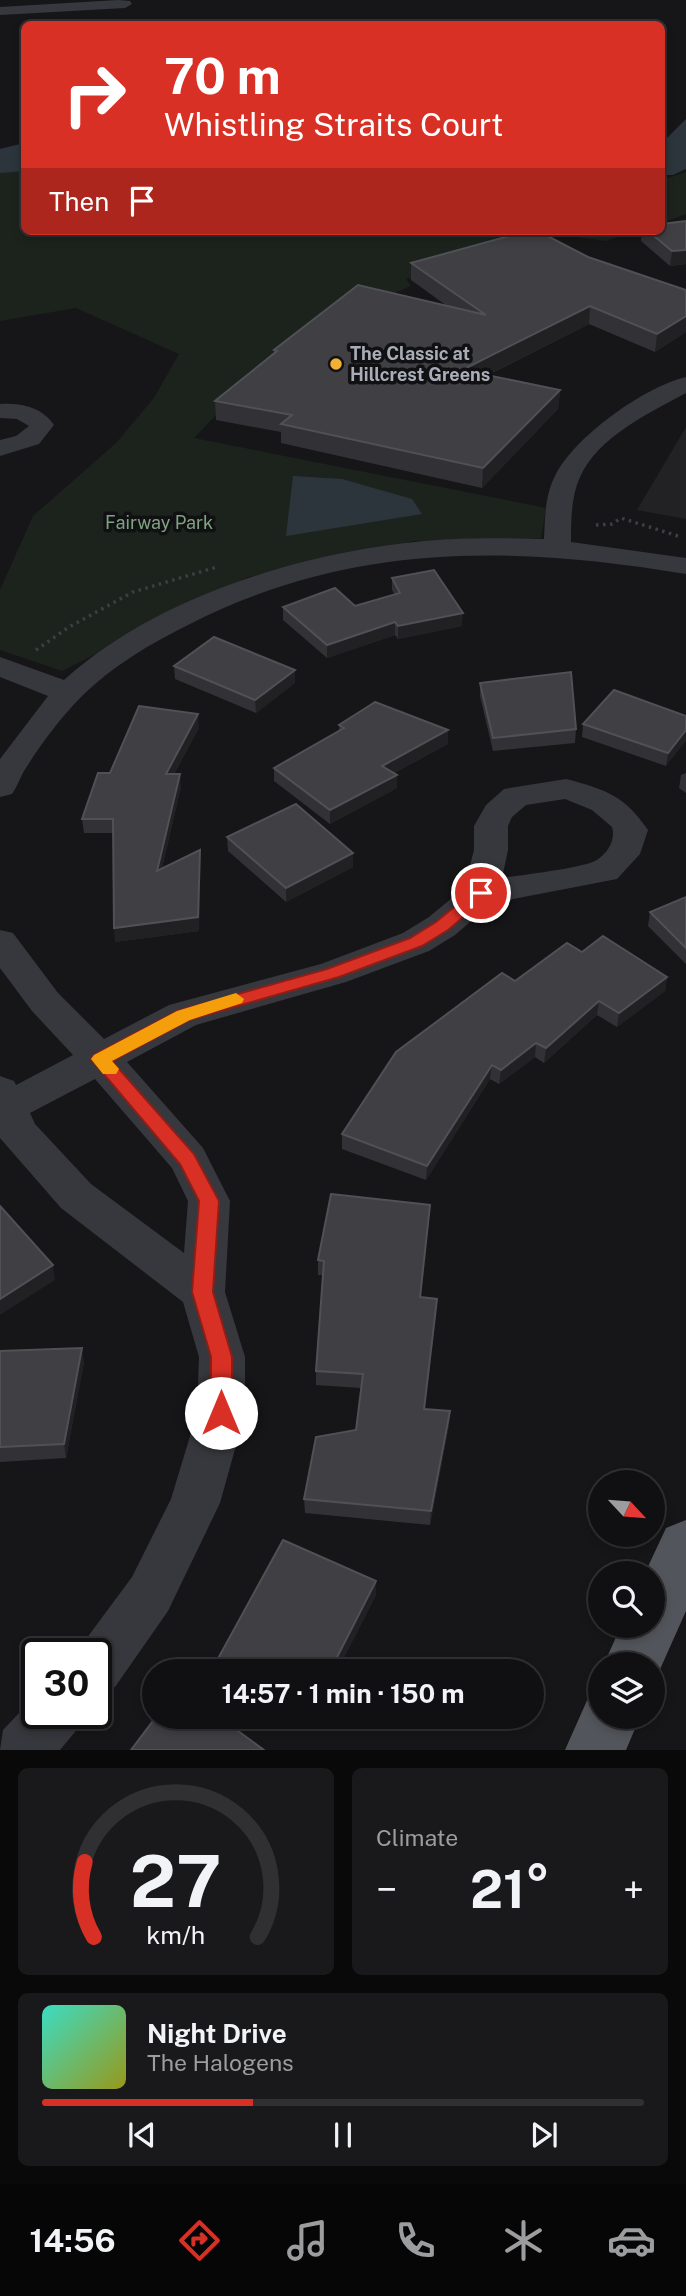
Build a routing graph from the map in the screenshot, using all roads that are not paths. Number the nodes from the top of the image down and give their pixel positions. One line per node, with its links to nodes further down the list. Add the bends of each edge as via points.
1 (125, 4): 2 (street)
2 (0, 11)
3 (686, 384): 6 (street, via 631,414 577,459 560,504)
4 (0, 411): 5 (street, via 20,411 42,425 29,440)
5 (0, 447)
6 (556, 547): 7 (street); 9 (street, via 400,551 329,562 274,577 170,621 106,658)
7 (686, 566)
8 (0, 666): 9 (street)
9 (67, 692): 10 (street, via 33,732)
10 (0, 786)
11 (481, 893): 13 (street, via 416,942 333,973 183,1015)
12 (0, 942): 13 (street, via 45,1002)
13 (100, 1059): 14 (street); 15 (street, via 188,1159 209,1201)
14 (3, 1104): 15 (street, via 18,1133 76,1196)
15 (203, 1292): 18 (street, via 222,1357 221,1413 195,1503 150,1594)
16 (686, 1546): 17 (main road)
17 (665, 1594)
18 (112, 1646)
19 (42, 1729): 21 (street)
20 (605, 1729): 22 (main road)
21 (23, 1750)
22 (595, 1750)

